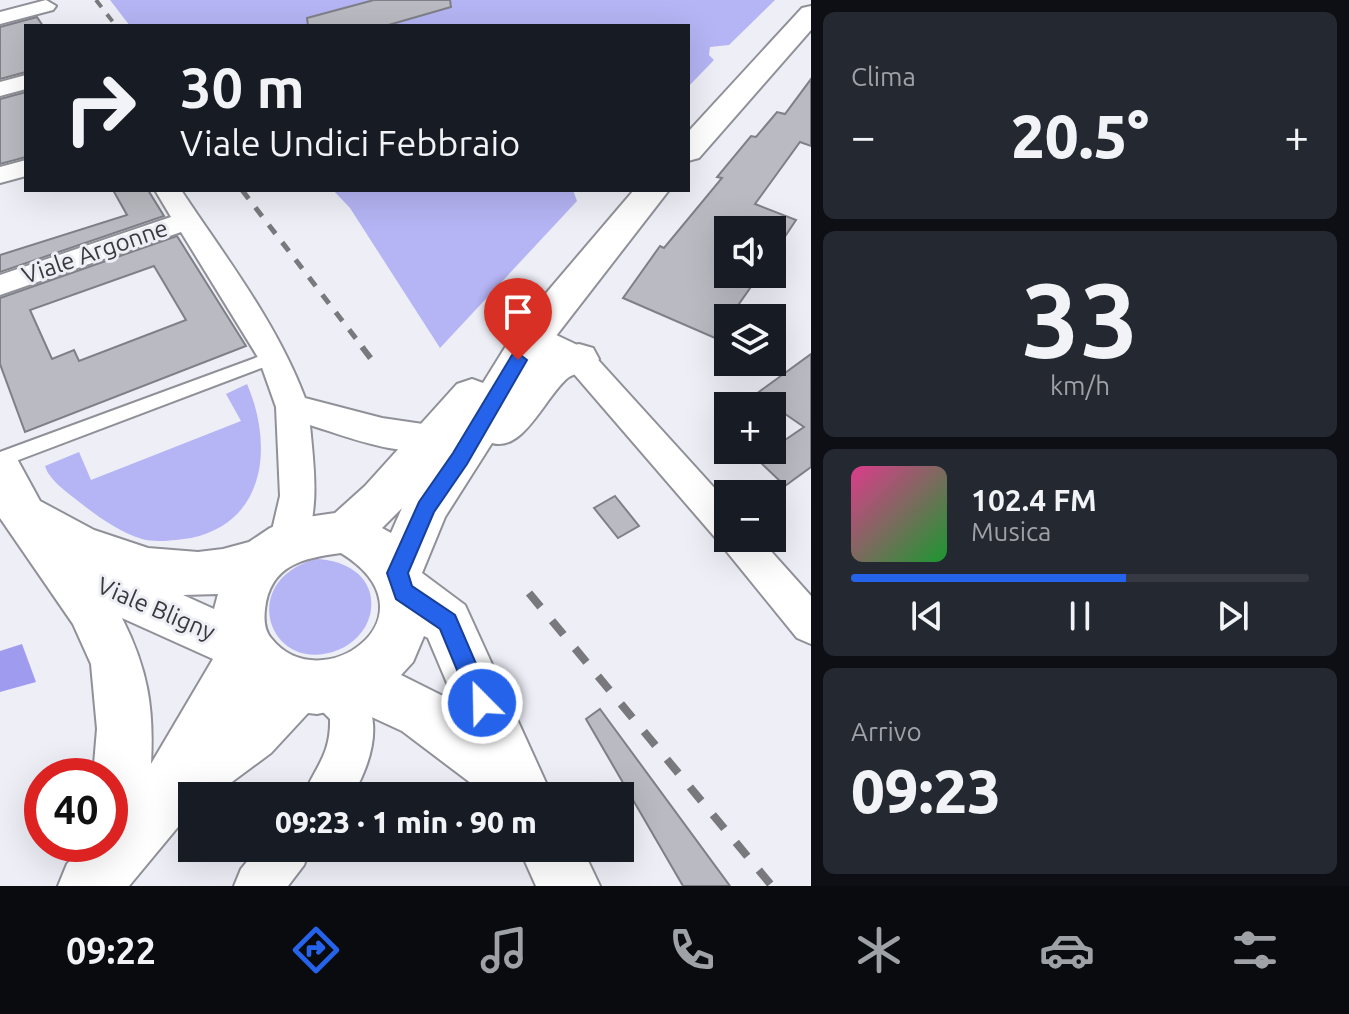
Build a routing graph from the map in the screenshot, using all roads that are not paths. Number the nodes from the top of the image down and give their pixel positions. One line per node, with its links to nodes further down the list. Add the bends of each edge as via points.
1 (44, 3): 3 (street); 4 (street)
2 (811, 14): 7 (street)
3 (0, 18)
4 (59, 24)
5 (24, 83): 6 (street)
6 (0, 89)
7 (690, 149)
8 (24, 169): 9 (street)
9 (0, 175)
10 (169, 192): 12 (street, Viale Argonne)
11 (650, 192): 14 (street)
12 (189, 220): 13 (street, Viale Argonne); 15 (street, Viale Argonne)
13 (0, 285)
14 (533, 335): 16 (street); 18 (street)
15 (274, 357): 17 (street, Viale Argonne); 19 (lane)
16 (579, 359): 18 (street, via 557,364 496,434); 21 (street)
17 (292, 407): 18 (street, via 369,432); 23 (street, Viale Argonne, via 298,496)
18 (449, 448): 22 (street); 26 (street)
19 (0, 460)
20 (9, 490): 23 (street, Viale Bligny, via 74,543 127,565 194,575 225,571); 25 (street, Viale Bligny)
21 (714, 513)
22 (347, 532): 23 (street, via 309,536); 26 (street, via 385,557)
23 (276, 550): 28 (street, via 249,578 239,601 239,626)
24 (748, 552): 27 (street)
25 (64, 568): 28 (street, Viale Bligny); 30 (street, Viale Bligny, via 91,608 117,663)
26 (401, 583): 29 (street, via 404,621 395,645 378,666); 33 (street, via 447,622)
27 (811, 625)
28 (247, 650): 29 (street, via 266,671); 34 (street)
29 (326, 685): 31 (street, via 351,709 354,736); 32 (street, via 421,712 473,747); 34 (street)
30 (123, 758)
31 (337, 782)
32 (511, 782)
33 (517, 782)
34 (166, 795): 35 (street)
35 (128, 832)
36 (276, 862): 38 (street)
37 (556, 862): 39 (street)
38 (258, 886)
39 (569, 886)

